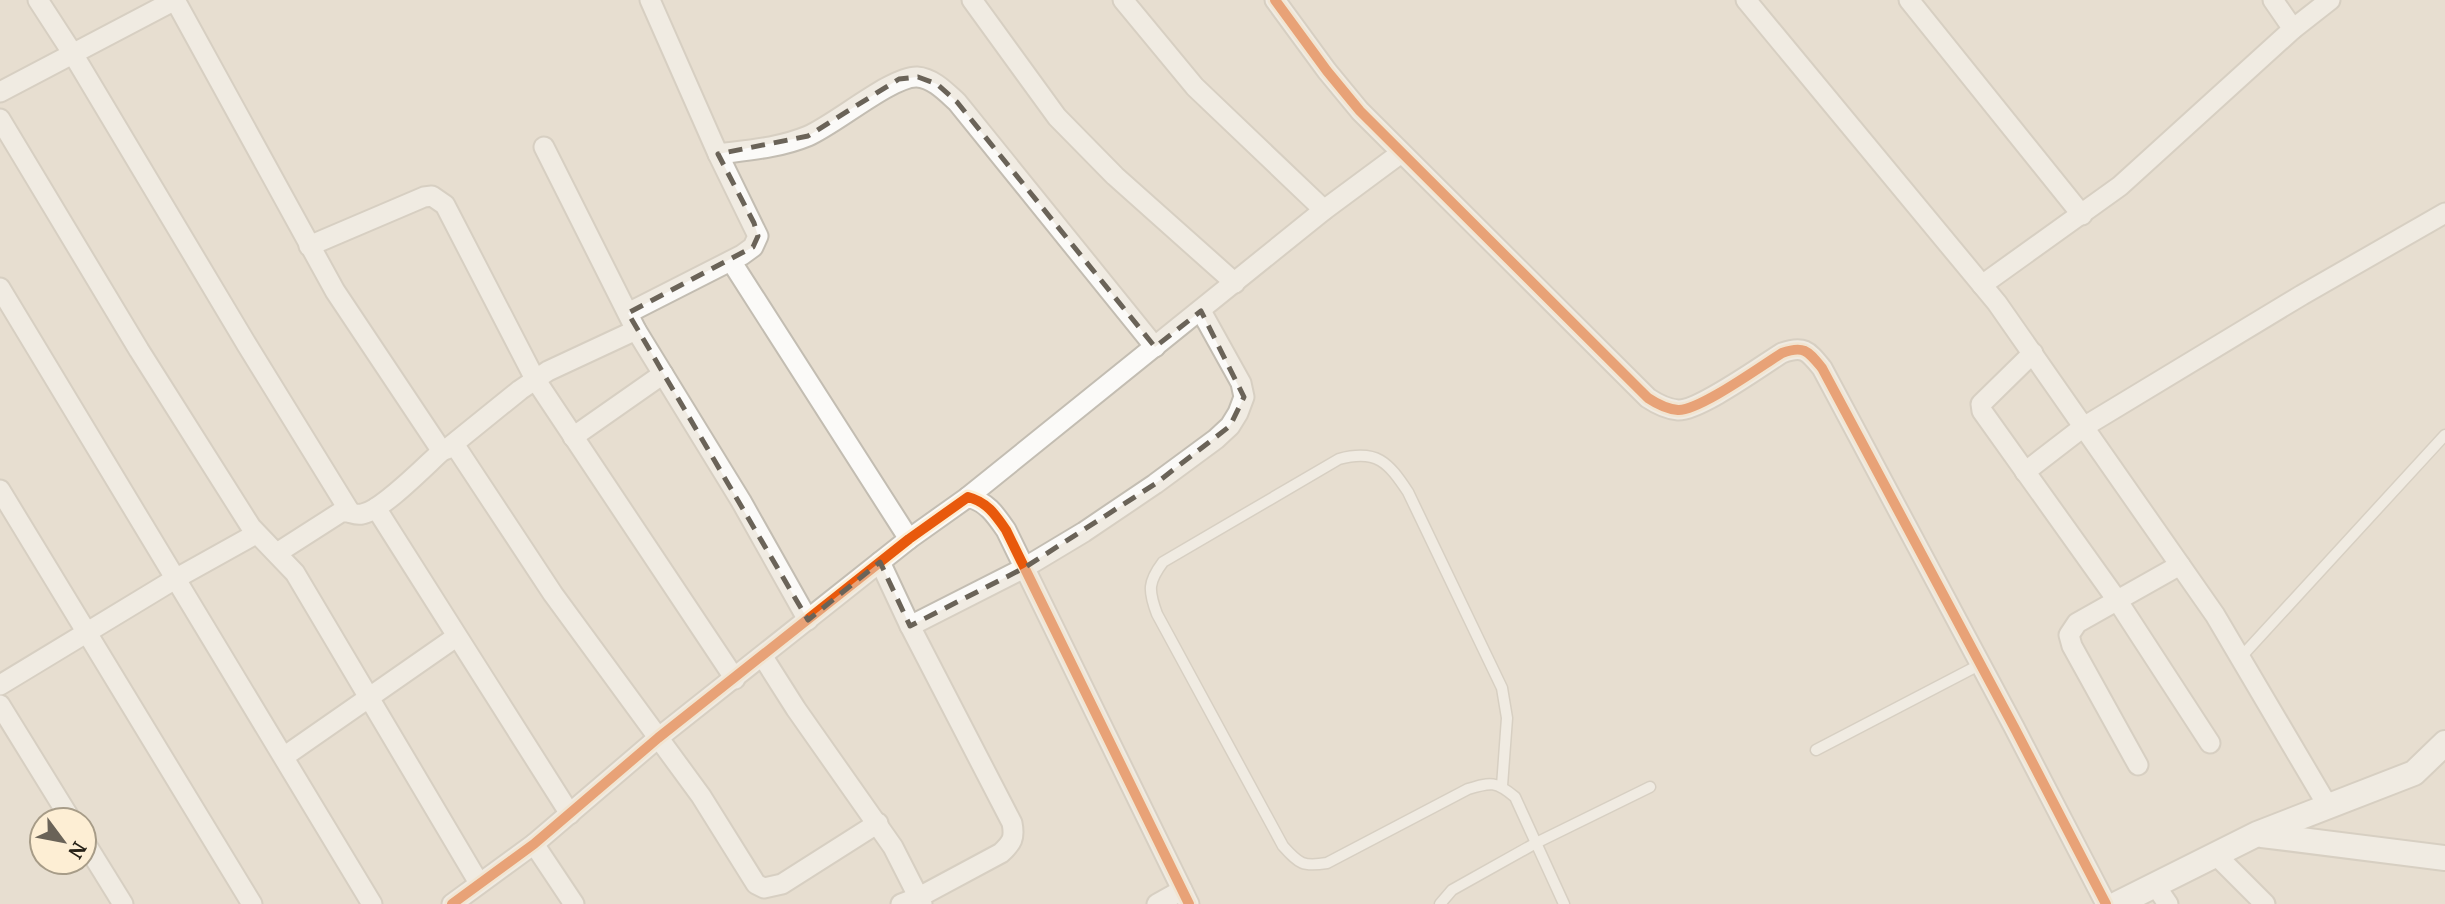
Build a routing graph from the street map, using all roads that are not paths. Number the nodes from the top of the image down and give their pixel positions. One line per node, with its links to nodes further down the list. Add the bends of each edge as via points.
1 (38, 0): 12 (street)
2 (175, 0): 12 (street); 21 (street)
3 (650, 0): 17 (street)
4 (972, 0): 23 (street, via 1026,77 1076,137)
5 (1123, 0): 18 (street, via 1195,87)
6 (1275, 0): 16 (street, via 1327,71)
7 (1746, 0): 24 (street)
8 (1909, 0): 20 (street)
9 (2273, 0): 11 (street)
10 (2330, 0): 11 (street)
11 (2294, 29): 20 (street)
12 (73, 54): 13 (street); 40 (street)
13 (0, 92)
14 (0, 119): 41 (street, via 139,350)
15 (544, 147): 27 (street)
16 (1401, 153): 18 (street); 55 (street, via 1622,374 1663,407 1680,410 1700,404 1782,353 1797,348 1810,353)
17 (718, 154): 22 (street, via 758,236 753,247); 28 (street, via 766,148 808,136 899,79 918,77 937,84 957,102)
18 (1324, 211): 23 (street)
19 (2445, 213): 32 (street)
20 (2082, 215): 24 (street)
21 (309, 246): 31 (street, via 424,197 439,199); 35 (street, via 439,447)
22 (731, 261): 27 (street); 42 (street)
23 (1235, 283): 26 (street)
24 (1982, 285): 29 (street)
25 (0, 288): 47 (street)
26 (1201, 311): 28 (street); 46 (street, via 1241,383 1244,397 1230,426 1155,484)
27 (632, 321): 30 (street); 31 (street)
28 (1155, 347): 38 (street)
29 (2033, 354): 32 (street); 36 (street, via 1981,404)
30 (663, 374): 34 (street); 49 (street)
31 (535, 379): 34 (street); 35 (street)
32 (2082, 428): 36 (street); 45 (street)
33 (2445, 435): 54 (lane)
34 (573, 437): 56 (street)
35 (449, 447): 39 (street); 60 (street)
36 (2025, 472): 48 (street)
37 (0, 490): 51 (street)
38 (968, 497): 42 (street); 46 (street, via 982,501 994,512)
39 (376, 508): 40 (street, via 361,515); 52 (street)
40 (350, 512): 43 (street, via 341,512)
41 (259, 536): 43 (street); 47 (street)
42 (909, 539): 44 (street)
43 (277, 553): 58 (street, via 295,573)
44 (880, 562): 49 (street); 50 (street)
45 (2180, 565): 48 (street); 54 (street)
46 (1024, 568): 50 (street); 82 (street)
47 (175, 579): 51 (street); 64 (street)
48 (2117, 600): 61 (street); 66 (street, via 2077,623 2069,635)
49 (808, 620): 53 (street)
50 (909, 626): 83 (street, via 1012,823 1014,835 1001,853)
51 (86, 633): 57 (street); 85 (street)
52 (456, 637): 58 (street); 72 (street)
53 (763, 657): 56 (street); 73 (street)
54 (2241, 657): 71 (street)
55 (1981, 664): 63 (lane); 92 (street)
56 (735, 679): 60 (street)
57 (0, 685)
58 (368, 697): 64 (street); 80 (street)
59 (0, 705): 70 (street)
60 (658, 738): 72 (street); 73 (street, via 756,884 764,888 782,884)
61 (2210, 743)
62 (2445, 743): 67 (street)
63 (1816, 750)
64 (285, 757): 86 (street)
65 (2445, 761): 67 (street)
66 (2138, 765)
67 (2414, 773): 71 (street)
68 (1502, 786): 68 (lane, via 1488,783 1468,789 1327,863 1311,866 1297,862 1283,846 1157,614 1150,594 1152,576 1163,562 1339,459 1359,453 1376,458 1394,471 1408,492 1502,688 1507,718); 75 (lane, via 1515,797)
69 (1650, 787): 75 (lane)
70 (62, 806)
71 (2329, 808): 74 (street)
72 (570, 814): 76 (street)
73 (878, 823): 83 (street, via 893,847)
74 (2258, 834): 77 (street); 78 (street)
75 (1536, 843): 90 (lane, via 1451,890); 91 (lane)
76 (534, 844): 80 (street); 88 (street)
77 (2216, 855): 81 (street); 94 (street)
78 (2445, 858)
79 (98, 864): 84 (street)
80 (479, 883): 87 (street)
81 (2162, 895): 93 (street)
82 (1185, 897): 89 (street)
83 (914, 902)
84 (123, 904)
85 (252, 904)
86 (372, 904)
87 (452, 904)
88 (574, 904)
89 (1157, 904)
90 (1440, 904)
91 (1564, 904)
92 (2106, 904)
93 (2118, 904)
94 (2265, 904)

